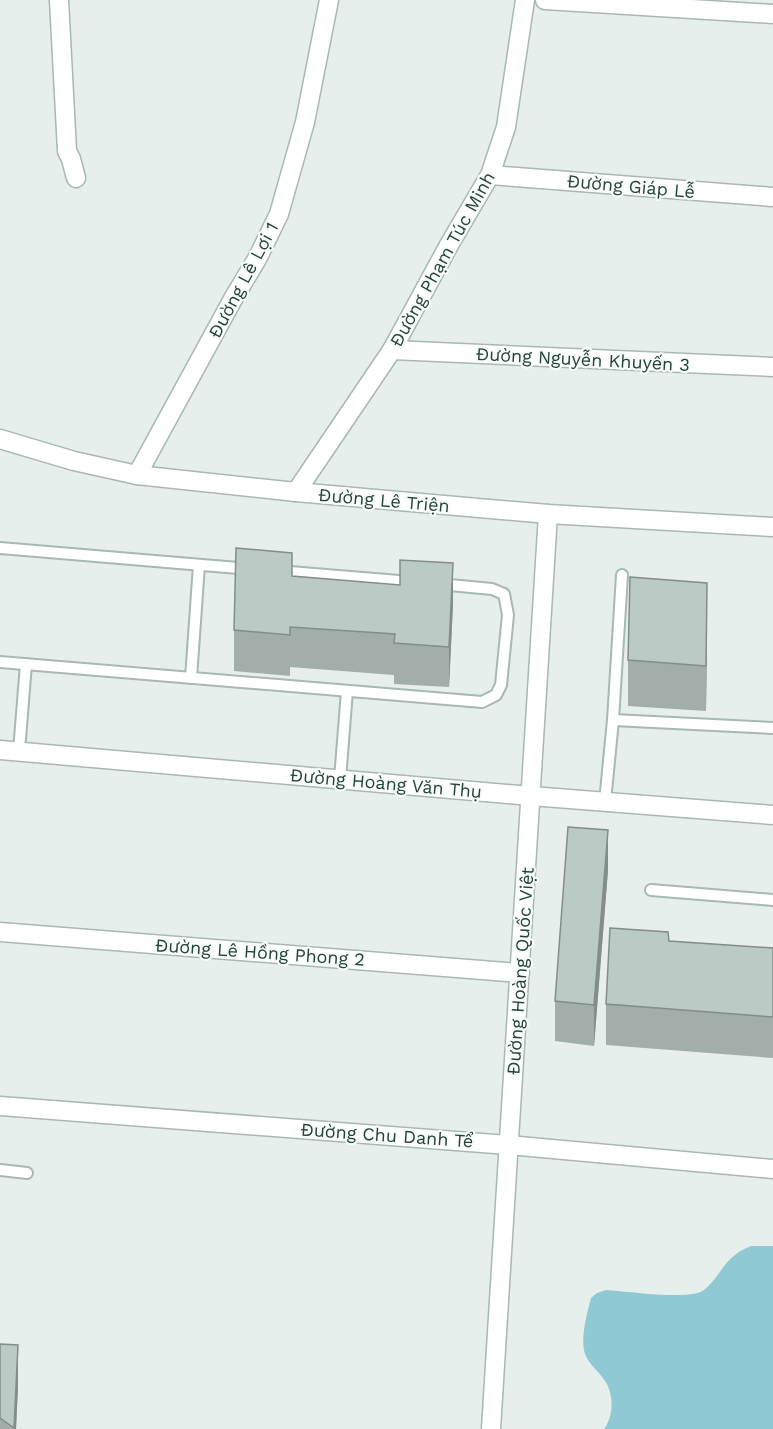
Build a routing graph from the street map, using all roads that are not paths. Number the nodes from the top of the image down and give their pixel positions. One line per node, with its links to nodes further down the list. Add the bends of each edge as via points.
1 (59, 0): 7 (street, via 67,151)
2 (328, 0): 12 (street, Đường Lê Lợi 1, via 305,122 279,213)
3 (525, 0): 6 (street, Đường Phạm Túc Minh, via 506,127)
4 (545, 0): 5 (street)
5 (773, 14)
6 (490, 175): 8 (street, Đường Giáp Lễ); 9 (street, Đường Phạm Túc Minh)
7 (76, 178)
8 (773, 197)
9 (392, 350): 10 (street, Đường Nguyễn Khuyến 3); 13 (street, Đường Phạm Túc Minh)
10 (773, 367)
11 (0, 439): 12 (street, Đường Lê Triện)
12 (137, 475): 13 (street, Đường Lê Triện)
13 (296, 492): 14 (street, Đường Lê Triện)
14 (548, 513): 15 (street, Đường Lê Triện); 30 (street, Đường Hoàng Quốc Việt)
15 (773, 527)
16 (0, 548): 17 (lane)
17 (199, 565): 18 (lane); 23 (lane)
18 (258, 570)
19 (269, 571): 24 (lane, via 492,589 504,594 508,615 501,685 496,695 483,702)
20 (622, 575): 25 (lane)
21 (0, 662): 22 (lane)
22 (26, 664): 23 (lane); 28 (lane)
23 (191, 678): 24 (lane)
24 (347, 691): 29 (lane)
25 (613, 720): 26 (lane); 31 (lane)
26 (773, 728)
27 (0, 750): 28 (street, Đường Hoàng Văn Thụ)
28 (19, 751): 29 (street, Đường Hoàng Văn Thụ)
29 (340, 779): 30 (street, Đường Hoàng Văn Thụ)
30 (531, 796): 31 (street, Đường Hoàng Văn Thụ); 36 (street, Đường Hoàng Quốc Việt)
31 (605, 802): 32 (street, Đường Hoàng Văn Thụ)
32 (773, 814)
33 (651, 890): 34 (lane)
34 (773, 900)
35 (0, 932): 36 (street, Đường Lê Hồng Phong 2)
36 (520, 973): 38 (street, Đường Hoàng Quốc Việt)
37 (0, 1106): 38 (street, Đường Chu Danh Tể)
38 (508, 1145): 39 (street, Đường Chu Danh Tể); 42 (street, Đường Hoàng Quốc Việt)
39 (773, 1169)
40 (0, 1170): 41 (lane)
41 (27, 1173)
42 (491, 1429)

